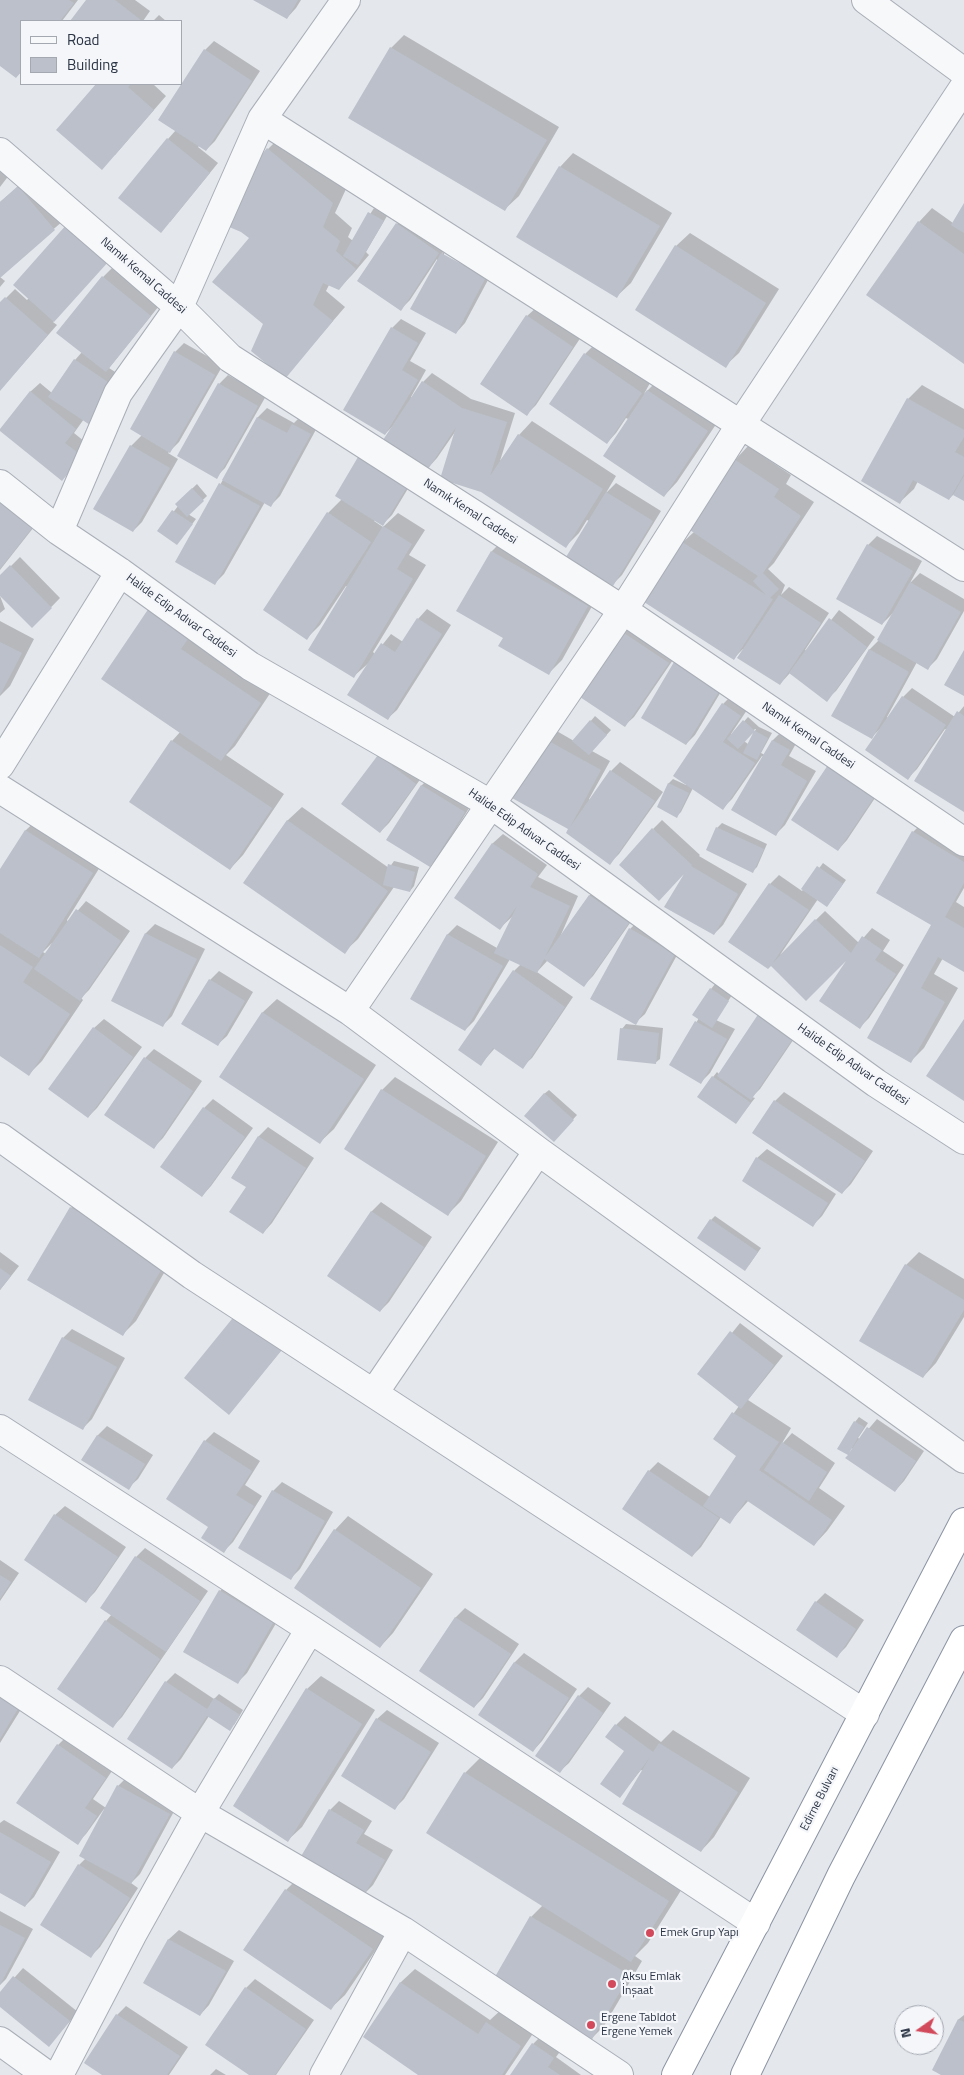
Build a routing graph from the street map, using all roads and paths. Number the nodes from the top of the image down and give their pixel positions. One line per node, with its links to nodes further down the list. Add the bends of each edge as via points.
1 (346, 0): 5 (street)
2 (866, 0): 3 (street)
3 (964, 72)
4 (964, 87): 8 (street)
5 (262, 119): 7 (street); 8 (street)
6 (0, 152): 7 (street, Namık Kemal Caddesi)
7 (179, 307): 10 (street, via 118,393); 13 (street, Namık Kemal Caddesi, via 230,358)
8 (741, 424): 11 (street); 13 (street)
9 (0, 484): 10 (street, Halide Edip Adıvar Caddesi)
10 (59, 531): 12 (street, Halide Edip Adıvar Caddesi)
11 (964, 567)
12 (120, 572): 14 (street); 16 (street, Halide Edip Adıvar Caddesi, via 250,666)
13 (623, 610): 16 (street); 17 (street, Namık Kemal Caddesi)
14 (0, 765)
15 (0, 789): 18 (street)
16 (492, 805): 18 (street); 20 (street, Halide Edip Adıvar Caddesi, via 876,1083)
17 (964, 842)
18 (350, 1011): 21 (street)
19 (0, 1138): 22 (street, via 192,1275)
20 (964, 1140)
21 (538, 1151): 22 (street); 24 (street)
22 (374, 1393): 29 (street)
23 (0, 1429): 26 (street)
24 (964, 1459)
25 (964, 1522): 29 (highway, Edirne Bulvarı)
26 (310, 1629): 30 (street); 31 (street)
27 (964, 1640): 39 (highway, via 841,1876)
28 (0, 1680): 30 (street)
29 (865, 1714): 31 (highway, Edirne Bulvarı)
30 (200, 1813): 32 (street); 35 (street)
31 (756, 1923): 38 (highway, Edirne Bulvarı)
32 (403, 1931): 36 (street); 37 (street)
33 (0, 2041): 34 (street)
34 (47, 2075)
35 (59, 2075)
36 (324, 2075)
37 (619, 2075)
38 (676, 2075)
39 (745, 2075)

